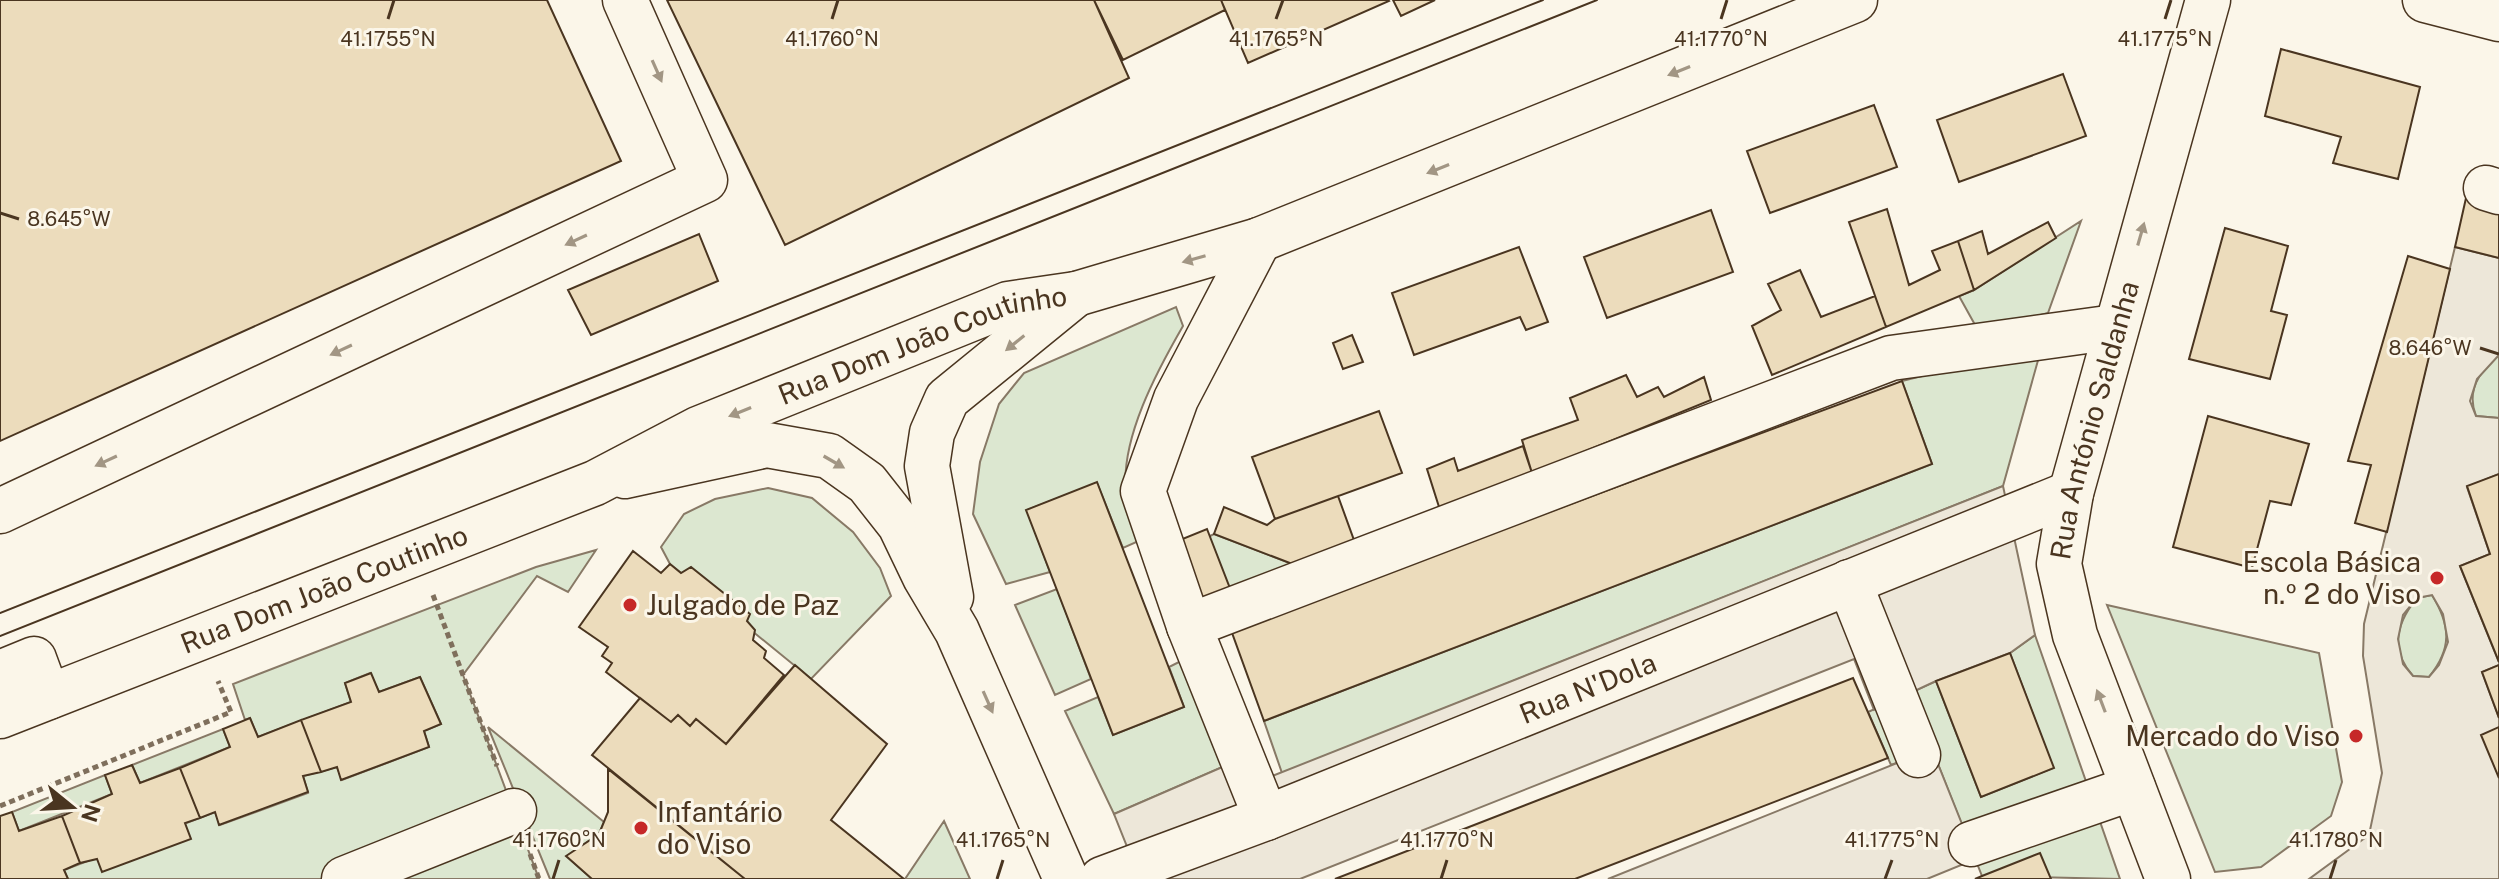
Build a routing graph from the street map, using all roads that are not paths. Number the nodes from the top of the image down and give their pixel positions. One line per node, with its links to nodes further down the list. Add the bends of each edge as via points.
1 (625, 0): 11 (street, one-way to 11, via 705,180)
2 (1855, 0): 6 (street, Rua Dom João Coutinho, one-way to 6)
3 (2208, 0): 8 (street, Rua António Saldanha, one-way to 3)
4 (2425, 0): 5 (street)
5 (2499, 19)
6 (1259, 240): 7 (street, Rua Dom João Coutinho, one-way to 7); 13 (street, via 1176,399 1143,491)
7 (1076, 294): 9 (street, Rua Dom João Coutinho, one-way to 9, via 1008,304 698,429); 14 (street, one-way to 14, via 947,399 932,433 927,466)
8 (2115, 327): 10 (street, Rua António Saldanha); 13 (street, via 1891,358)
9 (595, 483): 14 (street, one-way to 14, via 767,445 829,456 867,483 900,525); 16 (street, Rua Dom João Coutinho)
10 (2071, 493): 12 (street, Rua N'Dola); 19 (street, Rua António Saldanha, one-way to 10, via 2075,635 2059,564)
11 (0, 511)
12 (1849, 582): 18 (street); 21 (street, Rua N'Dola)
13 (1189, 626): 21 (street)
14 (957, 631): 24 (street, one-way to 24)
15 (0, 673): 16 (street, via 34,659)
16 (48, 697): 17 (street, Rua Dom João Coutinho)
17 (0, 716)
18 (1918, 755)
19 (2133, 788): 22 (street); 26 (street, Rua António Saldanha)
20 (514, 811): 23 (street)
21 (1266, 818): 25 (street, Rua N'Dola)
22 (1971, 844)
23 (344, 879)
24 (1066, 879)
25 (1102, 879)
26 (2168, 879)

